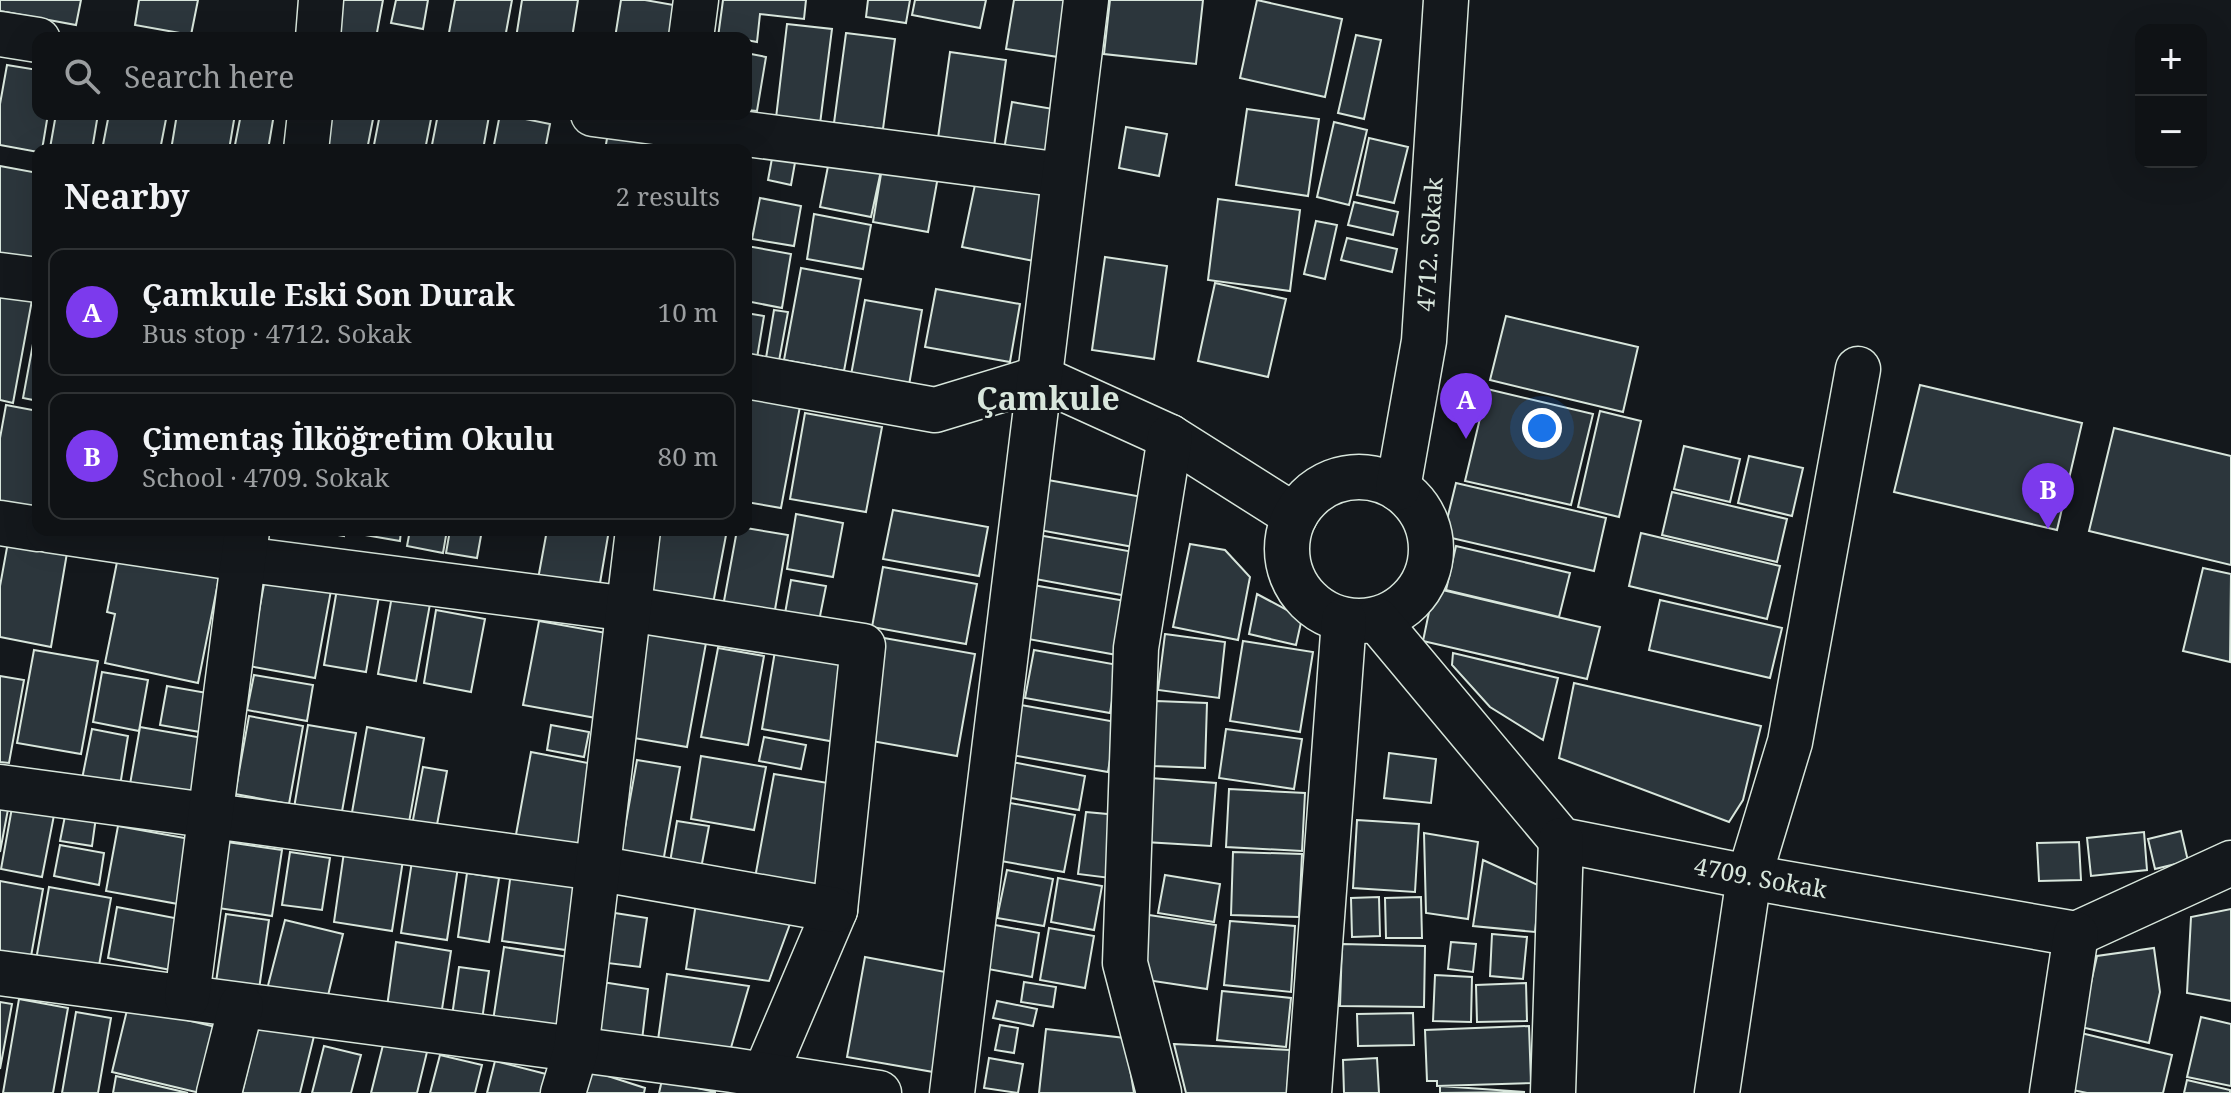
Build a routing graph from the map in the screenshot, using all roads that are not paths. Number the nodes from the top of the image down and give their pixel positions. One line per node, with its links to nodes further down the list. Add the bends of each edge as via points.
1 (321, 0): 5 (street)
2 (696, 0): 6 (street)
3 (1086, 0): 13 (street)
4 (1446, 0): 20 (street, 4712. Sokak, via 1424,341)
5 (318, 32)
6 (692, 32)
7 (0, 34): 8 (street)
8 (32, 39)
9 (309, 120): 12 (street)
10 (625, 120): 11 (street)
11 (679, 130): 13 (street)
12 (307, 144)
13 (1063, 175): 18 (street)
14 (0, 275): 15 (street)
15 (32, 279)
16 (1858, 369): 34 (street, via 1790,742)
17 (752, 377): 18 (street, via 935,410)
18 (1040, 378): 19 (street); 45 (street)
19 (1170, 437): 21 (street); 46 (street, via 1136,648 1125,963)
20 (1398, 488): 21 (street, via 1352,477 1329,483); 28 (street, via 1427,525 1428,572 1399,610)
21 (1295, 516): 28 (street, via 1287,539 1294,583 1324,613)
22 (0, 523): 23 (street)
23 (32, 528)
24 (132, 536): 26 (street)
25 (637, 536): 27 (street)
26 (244, 544): 27 (street); 30 (street)
27 (629, 609): 33 (street); 35 (street, via 863,646)
28 (1360, 620): 31 (street); 47 (street)
29 (0, 787): 30 (street)
30 (209, 816): 33 (street); 38 (street)
31 (1561, 840): 34 (street, 4709. Sokak); 48 (street)
32 (2231, 863): 36 (street)
33 (596, 868): 35 (street); 40 (street)
34 (1749, 877): 36 (street, 4709. Sokak); 49 (street)
35 (835, 910): 41 (street)
36 (2076, 934): 50 (street)
37 (0, 973): 38 (street)
38 (187, 997): 39 (street)
39 (241, 1006): 40 (street); 42 (street)
40 (576, 1050): 41 (street); 43 (street)
41 (741, 1079): 44 (street)
42 (219, 1093)
43 (563, 1093)
44 (879, 1093)
45 (952, 1093)
46 (1159, 1093)
47 (1309, 1093)
48 (1553, 1093)
49 (1717, 1093)
50 (2052, 1093)

